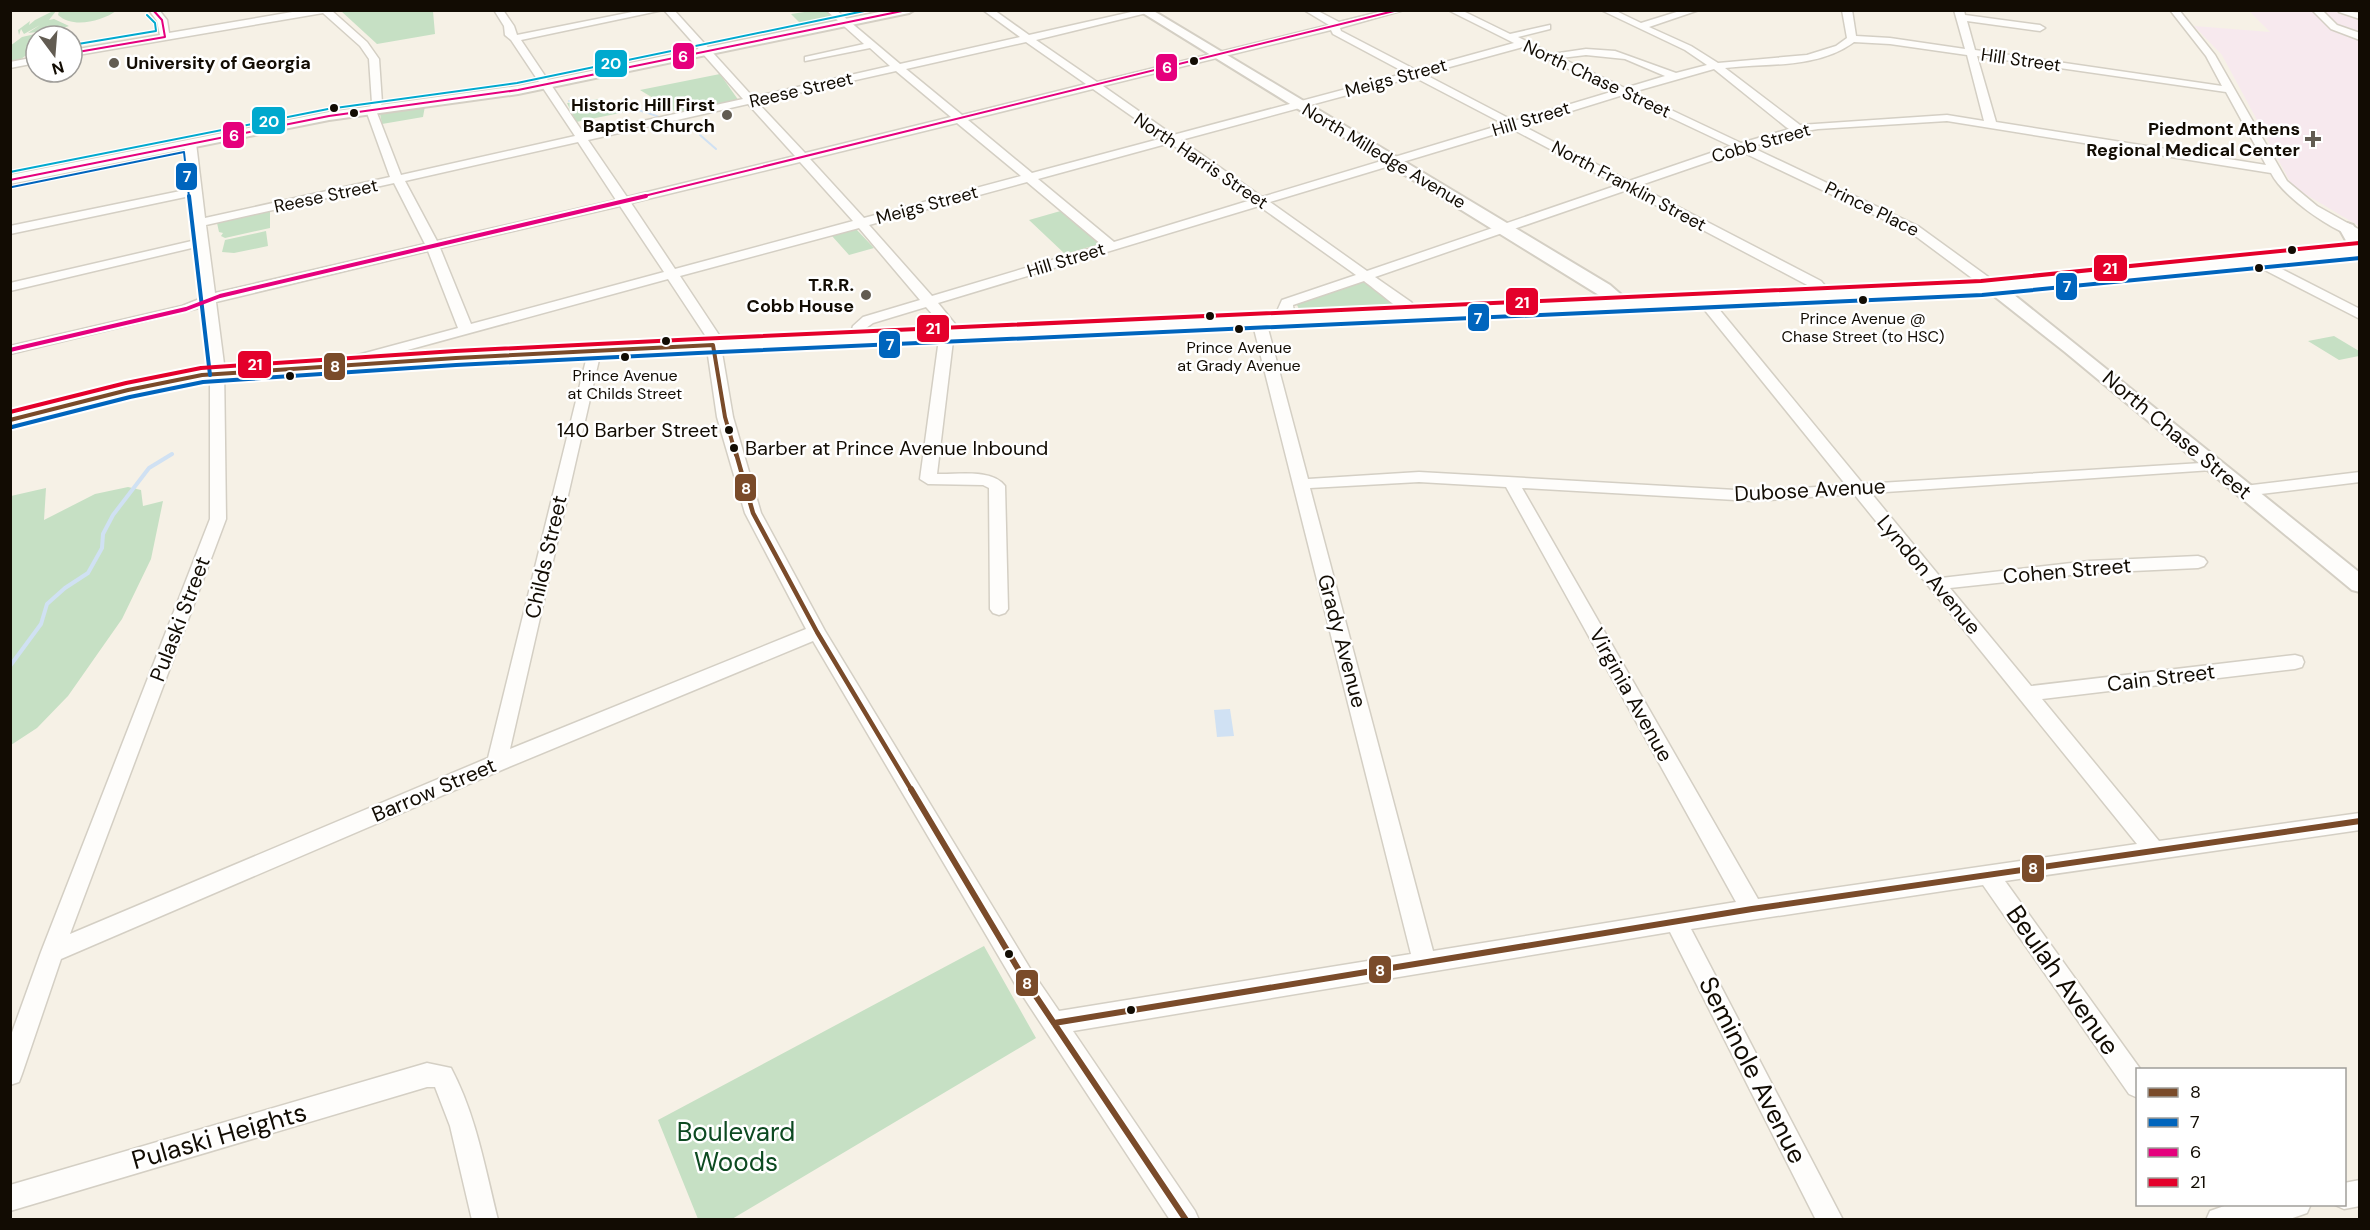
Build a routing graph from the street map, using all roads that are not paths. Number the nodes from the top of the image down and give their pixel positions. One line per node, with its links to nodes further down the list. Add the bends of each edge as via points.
1 (153, 10): 26 (street, via 162,20)
2 (324, 10): 26 (street); 52 (street, via 364,44 374,59)
3 (498, 10): 29 (street)
4 (659, 10): 29 (street)
5 (668, 10): 36 (street)
6 (830, 10): 21 (street)
7 (909, 10): 21 (main road)
8 (987, 10): 30 (street, North Harris Street)
9 (1308, 10): 22 (street, North Franklin Street)
10 (1400, 10): 22 (street)
11 (1452, 10): 27 (street, North Chase Street)
12 (1605, 10): 23 (street)
13 (1695, 10): 23 (street)
14 (1847, 10): 31 (street)
15 (2174, 10): 48 (street, via 2210,55)
16 (2316, 10): 28 (street, via 2334,27)
17 (2342, 10): 20 (street)
18 (1148, 11): 30 (street, Reese Street); 38 (main road, North Milledge Avenue)
19 (1960, 14): 25 (street); 37 (street)
20 (2360, 16)
21 (845, 24): 33 (street); 36 (main road)
22 (1336, 26): 38 (street); 44 (street, North Franklin Street, via 1336,32)
23 (1641, 26): 41 (street)
24 (1547, 27): 27 (street)
25 (2040, 28)
26 (165, 37): 35 (street)
27 (1508, 37): 32 (street, North Chase Street)
28 (2360, 37)
29 (515, 38): 46 (street)
30 (1027, 39): 43 (street, Reese Street); 47 (street, North Harris Street)
31 (1852, 39): 34 (street, Hill Street); 41 (street, Hill Street, via 1844,47 1825,54)
32 (1523, 44): 39 (street, North Chase Street); 44 (street, Meigs Street)
33 (872, 45): 40 (street); 43 (street)
34 (1932, 47): 37 (street, Hill Street); 42 (street)
35 (84, 51)
36 (706, 53): 46 (main road); 50 (street)
37 (1971, 53): 42 (street); 48 (street, Hill Street)
38 (1216, 56): 47 (street); 51 (main road, North Milledge Avenue)
39 (1551, 57): 45 (street, via 1574,51 1606,51); 49 (street, North Chase Street)
40 (809, 59)
41 (1716, 66): 45 (street, Hill Street); 56 (street)
42 (1975, 67): 55 (street)
43 (900, 68): 50 (street, Reese Street); 53 (street)
44 (1414, 73): 51 (street, Meigs Street); 54 (street, North Franklin Street)
45 (1675, 76): 49 (street, Hill Street)
46 (548, 84): 52 (main road); 57 (street)
47 (1092, 85): 53 (street); 58 (street, North Harris Street)
48 (2231, 90): 63 (street)
49 (1624, 91): 54 (street, Hill Street); 60 (street, North Chase Street)
50 (751, 101): 57 (street, Reese Street); 61 (street)
51 (1298, 105): 58 (street, Meigs Street); 62 (main road, North Milledge Avenue)
52 (374, 109): 59 (main road); 66 (street, via 376,128)
53 (959, 118): 61 (street); 64 (street)
54 (1513, 125): 62 (street, Hill Street); 67 (street, North Franklin Street)
55 (1991, 125): 56 (street, Cobb Street, via 1936,117); 63 (street, Cobb Street)
56 (1799, 129): 60 (street, Cobb Street)
57 (581, 140): 66 (street, Reese Street); 70 (street)
58 (1171, 140): 64 (street, Meigs Street); 69 (street, North Harris Street)
59 (190, 143): 65 (main road); 68 (street, Pulaski Street)
60 (1741, 147): 67 (street, Cobb Street); 82 (street, Prince Place, via 1921,232)
61 (801, 157): 70 (street); 72 (street)
62 (1392, 161): 69 (street, Hill Street); 73 (main road, North Milledge Avenue)
63 (2273, 170): 75 (street, via 2296,197)
64 (1030, 178): 72 (street, Meigs Street); 77 (street)
65 (10, 180)
66 (398, 180): 71 (street, Reese Street); 78 (street)
67 (1627, 185): 73 (street, Cobb Street); 84 (street, North Franklin Street, via 1816,284)
68 (196, 191): 71 (street, Pulaski Street); 74 (street)
69 (1261, 201): 77 (street, Hill Street); 81 (street, North Harris Street)
70 (622, 202): 78 (street); 80 (street)
71 (201, 223): 76 (street, Pulaski Street)
72 (861, 223): 80 (street, Meigs Street); 87 (street)
73 (1502, 228): 81 (street, Cobb Street); 88 (main road, North Milledge Avenue)
74 (10, 230)
75 (2357, 239): 79 (main road)
76 (203, 245): 83 (street); 86 (street, Pulaski Street)
77 (1111, 246): 87 (street, Hill Street)
78 (432, 248): 86 (street); 93 (street)
79 (2258, 261): 82 (main road); 90 (street)
80 (673, 274): 93 (street, Meigs Street); 96 (street, via 712,335)
81 (1364, 275): 89 (street, North Harris Street); 91 (street, Cobb Street, via 1287,303)
82 (1993, 287): 84 (main road); 102 (main road, North Chase Street)
83 (10, 288)
84 (1825, 294): 85 (main road)
85 (1704, 300): 88 (main road); 106 (street, Lyndon Avenue)
86 (208, 301): 97 (street); 100 (street, Pulaski Street)
87 (929, 301): 94 (street, via 948,324); 95 (street, Hill Street, via 864,322)
88 (1622, 304): 89 (main road)
89 (1413, 314): 91 (main road)
90 (2360, 315)
91 (1288, 320): 92 (main road)
92 (1259, 321): 94 (main road); 105 (street, Grady Avenue)
93 (466, 330): 99 (street, Meigs Street)
94 (948, 335): 95 (main road); 111 (street, via 928,480 986,480 998,486)
95 (856, 339): 96 (main road)
96 (713, 345): 98 (main road); 112 (street, via 725,417 753,513)
97 (10, 350)
98 (594, 351): 99 (main road); 115 (street, Childs Street)
99 (332, 366): 100 (main road)
100 (217, 374): 101 (main road, via 170,380); 121 (street, Pulaski Street, via 218,519)
101 (10, 420)
102 (2212, 465): 106 (street, Dubose Avenue); 107 (main road, North Chase Street)
103 (2360, 477): 107 (street)
104 (1511, 482): 105 (street, Dubose Avenue, via 1419,477); 106 (street, Dubose Avenue, via 1753,496); 119 (street, Virginia Avenue)
105 (1300, 484): 122 (street, Grady Avenue)
106 (1856, 488): 109 (street, Lyndon Avenue)
107 (2244, 491): 110 (main road, North Chase Street)
108 (2198, 562): 109 (street, Cohen Street, via 2089,567)
109 (1936, 584): 114 (street, Lyndon Avenue)
110 (2360, 585)
111 (999, 609)
112 (817, 632): 115 (street, Barrow Street); 123 (street)
113 (2295, 662): 114 (street, Cain Street)
114 (2026, 694): 117 (street, Lyndon Avenue)
115 (497, 763): 121 (street, Barrow Street)
116 (2355, 827): 117 (street)
117 (2154, 850): 118 (street)
118 (1988, 875): 119 (street); 125 (street, Beulah Avenue)
119 (1752, 909): 120 (street)
120 (1676, 921): 122 (street); 131 (street, Seminole Avenue)
121 (52, 952): 124 (street, Pulaski Street)
122 (1424, 961): 123 (street)
123 (1054, 1023): 130 (street)
124 (10, 1074)
125 (2136, 1083)
126 (10, 1198): 129 (street, Pulaski Heights, via 427,1075 442,1076 449,1086)
127 (2285, 1206): 128 (street)
128 (2228, 1215)
129 (485, 1220)
130 (1186, 1220)
131 (1830, 1220)

